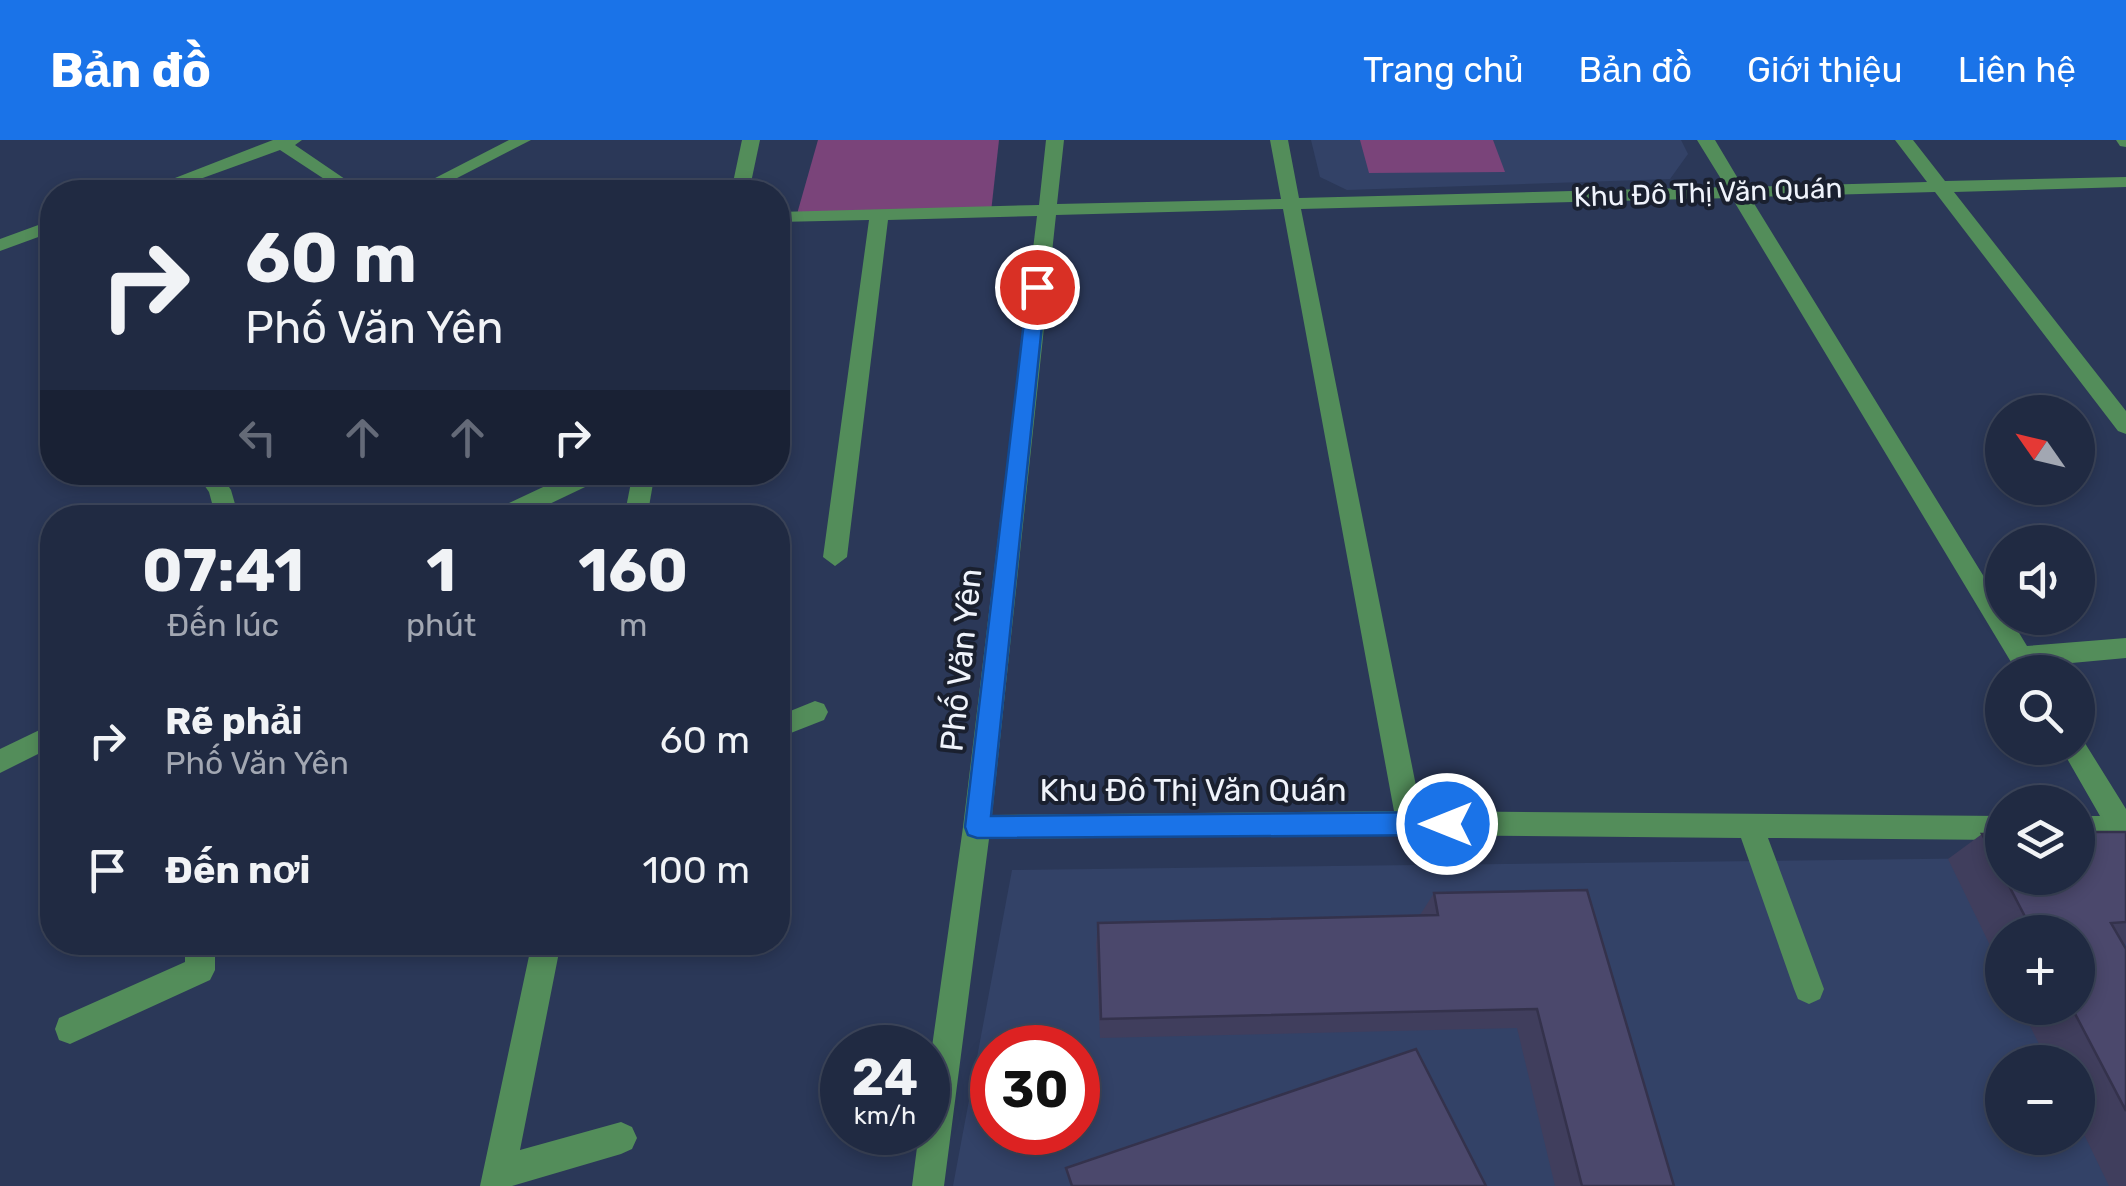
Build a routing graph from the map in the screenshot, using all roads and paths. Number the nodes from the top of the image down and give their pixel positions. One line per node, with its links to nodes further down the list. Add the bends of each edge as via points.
1 (522, 140): 10 (street)
2 (751, 140): 11 (street)
3 (1054, 140): 16 (street, Phố Văn Yên)
4 (1279, 140): 15 (street)
5 (1706, 140): 14 (street)
6 (1904, 140): 13 (street)
7 (286, 142): 8 (street); 9 (street)
8 (181, 180)
9 (338, 180)
10 (440, 180)
11 (743, 180)
12 (2126, 182): 13 (street, Khu Đô Thị Văn Quán)
13 (1940, 185): 14 (street, Khu Đô Thị Văn Quán); 21 (street)
14 (1735, 191): 15 (street, Khu Đô Thị Văn Quán); 26 (street)
15 (1289, 203): 16 (street, Khu Đô Thị Văn Quán); 33 (street)
16 (1046, 210): 17 (street, Khu Đô Thị Văn Quán); 35 (street, Phố Văn Yên)
17 (879, 214): 18 (street, Khu Đô Thị Văn Quán); 24 (street)
18 (790, 217)
19 (40, 230): 20 (street)
20 (0, 245)
21 (2126, 426)
22 (568, 485): 23 (street)
23 (526, 505)
24 (835, 557)
25 (2126, 648): 27 (street)
26 (2019, 655)
27 (2084, 655)
28 (815, 712): 29 (street)
29 (790, 722)
30 (40, 742): 31 (street)
31 (0, 762)
32 (2084, 765): 38 (street)
33 (1410, 823): 34 (street, Khu Đô Thị Văn Quán); 35 (street, Khu Đô Thị Văn Quán)
34 (1750, 826): 36 (street, Khu Đô Thị Văn Quán); 41 (street)
35 (977, 827): 45 (street, Phố Văn Yên)
36 (1985, 828)
37 (2095, 828): 38 (street)
38 (2124, 829)
39 (200, 955): 42 (street, via 200,970)
40 (544, 955): 44 (street)
41 (1809, 989)
42 (70, 1029)
43 (621, 1138): 44 (street)
44 (498, 1179)
45 (928, 1186)

